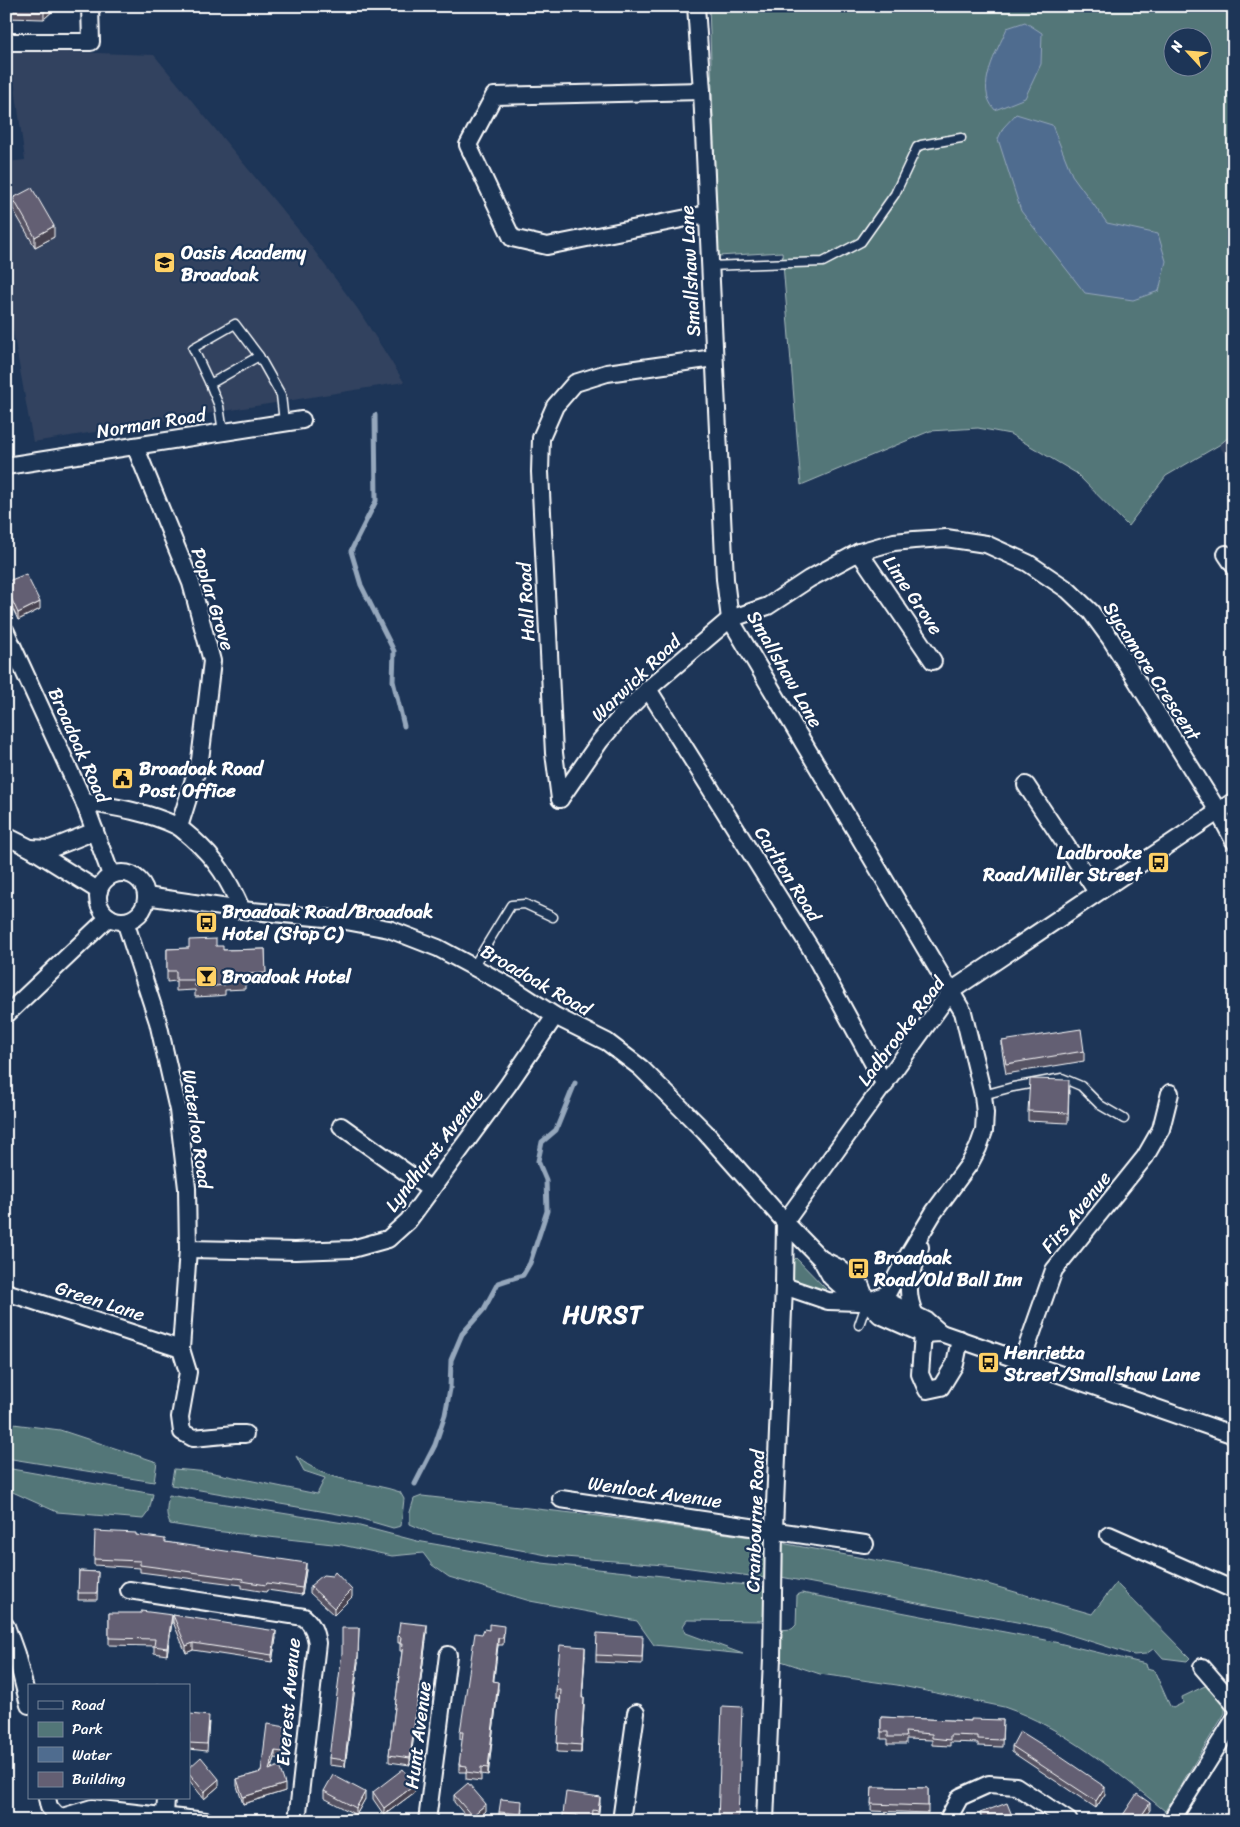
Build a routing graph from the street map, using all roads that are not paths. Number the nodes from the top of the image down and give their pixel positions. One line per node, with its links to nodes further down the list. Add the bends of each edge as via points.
1 (90, 6): 3 (street, via 91,42)
2 (696, 6): 4 (street, Smallshaw Lane)
3 (6, 42)
4 (702, 91): 6 (street, Smallshaw Lane); 6 (street, via 494,96 468,145 512,238 546,246)
5 (961, 138): 7 (lane, via 917,148 896,194 861,242 824,262)
6 (707, 214): 7 (street, Smallshaw Lane)
7 (709, 266): 9 (street, Smallshaw Lane)
8 (259, 356): 10 (lane); 10 (lane, via 235,324 193,348); 12 (lane, via 281,395)
9 (714, 358): 17 (street, Smallshaw Lane); 22 (street, Hall Road, via 607,373 575,383 555,406 541,438 554,753)
10 (210, 384): 13 (lane, via 219,406)
11 (302, 420): 12 (street, Norman Road)
12 (284, 422): 13 (street, Norman Road)
13 (223, 432): 14 (street, Norman Road)
14 (135, 446): 15 (street, Norman Road); 26 (street, Poplar Grove, via 191,583 212,661 200,760)
15 (6, 466)
16 (859, 552): 17 (street, Sycamore Crescent, via 768,606); 19 (street, Lime Grove); 25 (street, Sycamore Crescent, via 914,540 946,538 986,544 1028,564 1068,590 1091,612 1110,638)
17 (730, 619): 20 (street, Warwick Road); 39 (street, Smallshaw Lane)
18 (6, 632): 24 (street, Broadoak Road)
19 (933, 661)
20 (648, 689): 22 (street, Warwick Road, via 600,741); 42 (street, Carlton Road, via 811,949)
21 (1026, 785): 33 (street)
22 (560, 799)
23 (1234, 801): 25 (street, Ladbrooke Road)
24 (84, 802): 26 (street, via 130,810); 27 (street, Broadoak Road)
25 (1218, 811): 29 (street, Sycamore Crescent); 33 (street, Ladbrooke Road)
26 (179, 827): 35 (street, via 219,866)
27 (95, 831): 30 (street, via 50,849); 31 (street, Broadoak Road)
28 (6, 836): 30 (street)
29 (1234, 841)
30 (30, 848): 32 (street)
31 (111, 875): 32 (street, via 101,884); 34 (street, via 127,873 134,876 140,881)
32 (99, 891): 37 (street, via 99,906)
33 (1097, 892): 39 (street, Ladbrooke Road)
34 (146, 896): 35 (street, Broadoak Road); 37 (street, via 138,915)
35 (242, 910): 38 (street, Broadoak Road, via 335,919 389,929 438,948)
36 (553, 917): 38 (lane, via 525,904 511,905)
37 (117, 919): 40 (street); 50 (street, Waterloo Road, via 158,1022 178,1110 187,1188)
38 (473, 967): 41 (street, Broadoak Road)
39 (951, 991): 42 (street, Ladbrooke Road); 44 (street, Smallshaw Lane, via 963,1012)
40 (6, 1015)
41 (555, 1016): 47 (street, Lyndhurst Avenue); 48 (street, Broadoak Road, via 607,1042 641,1068 706,1132)
42 (885, 1085): 48 (street, Ladbrooke Road)
43 (1170, 1093): 58 (street, Firs Avenue, via 1161,1129 1145,1157 1054,1270)
44 (983, 1095): 45 (lane, via 1062,1078 1080,1086 1100,1105); 49 (street, Smallshaw Lane, via 984,1130 978,1148)
45 (1124, 1119)
46 (341, 1126): 47 (street)
47 (431, 1190): 50 (street, Lyndhurst Avenue, via 408,1221 388,1239 352,1249)
48 (784, 1222): 51 (street, Cranbourne Road); 53 (street, Broadoak Road, via 821,1260 831,1277 850,1294)
49 (924, 1230): 53 (street, Smallshaw Lane, via 887,1294); 55 (street, Smallshaw Lane, via 908,1287)
50 (188, 1250): 57 (street, Waterloo Road)
51 (784, 1286): 53 (street, via 828,1302); 62 (street, Cranbourne Road)
52 (6, 1292): 57 (street, Green Lane)
53 (866, 1302): 54 (lane); 55 (street, Broadoak Road, via 880,1315)
54 (859, 1325)
55 (916, 1326): 56 (street); 56 (street, via 920,1374 927,1390 941,1386 955,1364)
56 (960, 1340): 58 (street)
57 (181, 1349): 59 (street, Waterloo Road, via 188,1372 180,1417 182,1432 193,1438)
58 (1022, 1361): 60 (street)
59 (246, 1434)
60 (1234, 1435)
61 (560, 1499): 62 (street, Wenlock Avenue)
62 (774, 1534): 64 (street, Wenlock Avenue); 82 (street, Cranbourne Road)
63 (1109, 1535): 66 (street)
64 (865, 1544)
65 (129, 1590): 79 (street, Everest Avenue, via 304,1617 310,1622 317,1643)
66 (1234, 1590)
67 (6, 1626): 70 (street)
68 (448, 1655): 80 (street, Hunt Avenue)
69 (1202, 1667): 71 (street)
70 (28, 1701)
71 (1234, 1704)
72 (636, 1713): 81 (street)
73 (1234, 1720): 85 (street)
74 (48, 1800): 77 (street)
75 (166, 1800): 76 (street)
76 (165, 1815): 77 (street, via 92,1808); 78 (street)
77 (58, 1819)
78 (206, 1821)
79 (297, 1821)
80 (428, 1821)
81 (621, 1821)
82 (765, 1821)
83 (947, 1821): 84 (street, via 960,1797 989,1784 1016,1786)
84 (1069, 1821)
85 (1171, 1821)

